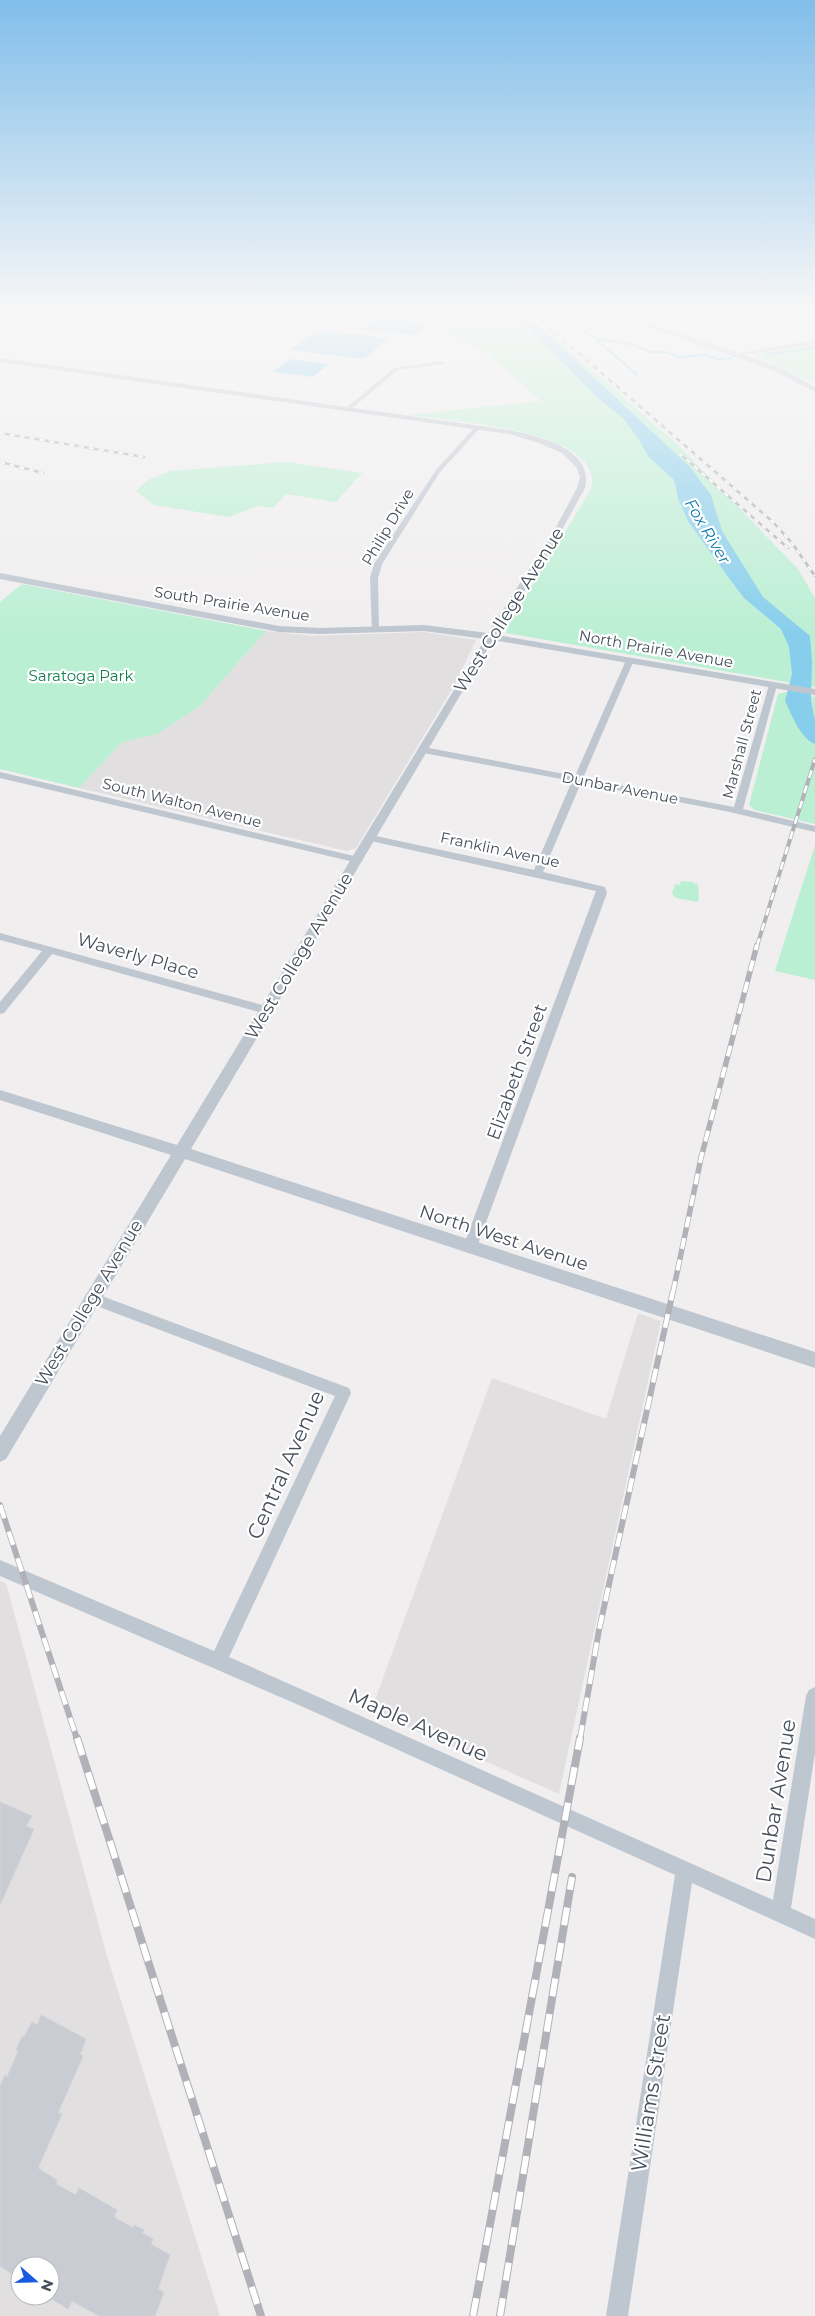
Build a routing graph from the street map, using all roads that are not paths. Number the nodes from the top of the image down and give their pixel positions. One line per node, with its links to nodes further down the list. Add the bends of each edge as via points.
1 (406, 418): 2 (street)
2 (478, 428): 4 (street, Philip Drive, via 438,471 378,564 374,578); 5 (street, West College Avenue, via 532,438 557,448 574,460 584,474 583,487)
3 (0, 576): 4 (street, South Prairie Avenue, via 279,629 319,632)
4 (375, 629): 5 (street, South Prairie Avenue, via 428,627)
5 (491, 636): 6 (street, North Prairie Avenue); 9 (street, West College Avenue)
6 (630, 660): 7 (street, North Prairie Avenue); 11 (street)
7 (772, 685): 8 (street, North Prairie Avenue); 12 (street, Marshall Street)
8 (814, 692)
9 (424, 750): 11 (street, Dunbar Avenue); 14 (street, West College Avenue)
10 (0, 775): 15 (street, South Walton Avenue)
11 (578, 780): 12 (street, Dunbar Avenue); 16 (street)
12 (738, 811): 13 (street, Dunbar Avenue)
13 (815, 829)
14 (372, 838): 15 (street, West College Avenue); 16 (street, Franklin Avenue)
15 (358, 860): 21 (street, West College Avenue)
16 (538, 873): 17 (street, Franklin Avenue, via 598,887 602,893)
17 (596, 908): 24 (street, Elizabeth Street)
18 (0, 936): 19 (street, Waverly Place)
19 (49, 950): 20 (street); 21 (street, Waverly Place)
20 (0, 1010)
21 (266, 1010): 23 (street, West College Avenue)
22 (0, 1095): 23 (street, North West Avenue)
23 (180, 1152): 24 (street, North West Avenue); 25 (street, West College Avenue)
24 (470, 1247): 26 (street, North West Avenue)
25 (91, 1298): 27 (street, West College Avenue); 29 (street, Central Avenue, via 344,1393)
26 (815, 1360)
27 (0, 1453)
28 (0, 1568): 29 (street, Maple Avenue)
29 (218, 1662): 31 (street, Maple Avenue)
30 (815, 1696): 32 (street, Dunbar Avenue)
31 (685, 1870): 32 (street, Maple Avenue); 34 (street, Williams Street)
32 (781, 1913): 33 (street, Maple Avenue)
33 (815, 1929)
34 (617, 2316)

